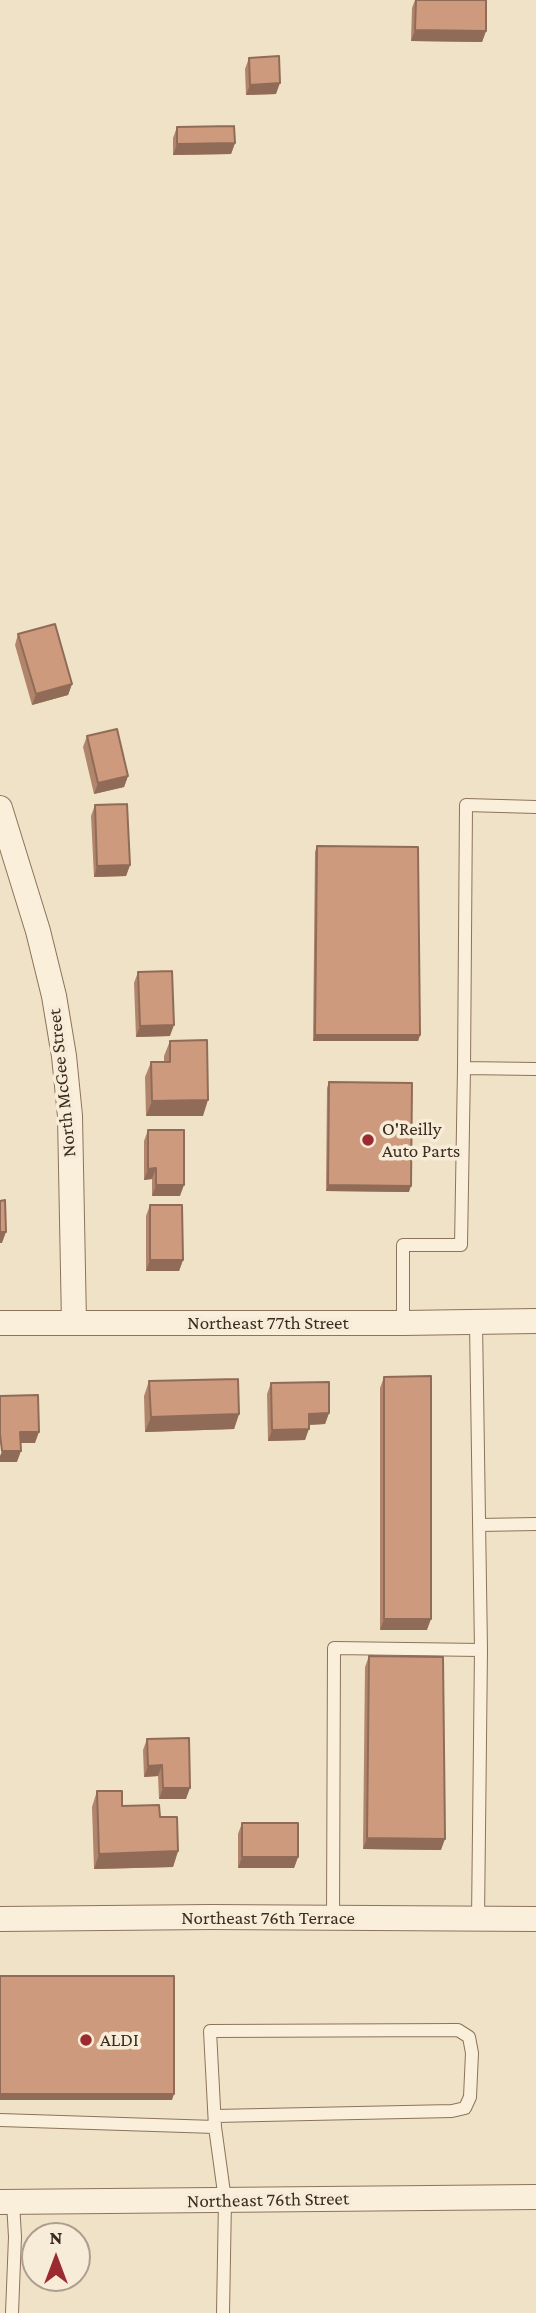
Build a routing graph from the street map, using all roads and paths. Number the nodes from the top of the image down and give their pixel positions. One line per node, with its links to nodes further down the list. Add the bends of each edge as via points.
1 (536, 807): 3 (lane, via 466,805)
2 (0, 808): 7 (street, North McGee Street, via 38,931 64,1056 70,1116)
3 (464, 1068): 4 (lane); 8 (lane, via 461,1245 403,1245)
4 (536, 1069)
5 (536, 1321): 9 (street, Northeast 77th Street)
6 (0, 1323): 7 (street, Northeast 77th Street)
7 (74, 1323): 8 (street, Northeast 77th Street)
8 (403, 1323): 9 (street, Northeast 77th Street)
9 (476, 1323): 11 (lane)
10 (536, 1524): 11 (lane)
11 (480, 1525): 12 (lane)
12 (481, 1650): 13 (lane, via 334,1648); 16 (lane)
13 (333, 1918): 14 (street, Northeast 76th Terrace); 16 (street, Northeast 76th Terrace)
14 (0, 1919)
15 (536, 1919): 16 (street, Northeast 76th Terrace)
16 (478, 1920)
17 (0, 2120): 18 (lane)
18 (215, 2121): 18 (lane, via 210,2031 458,2029 469,2037 470,2097 465,2108); 20 (lane)
19 (536, 2197): 20 (street, Northeast 76th Street)
20 (225, 2200): 21 (street, Northeast 76th Street); 23 (lane)
21 (7, 2202): 22 (lane, via 15,2237)
22 (12, 2313)
23 (223, 2313)

